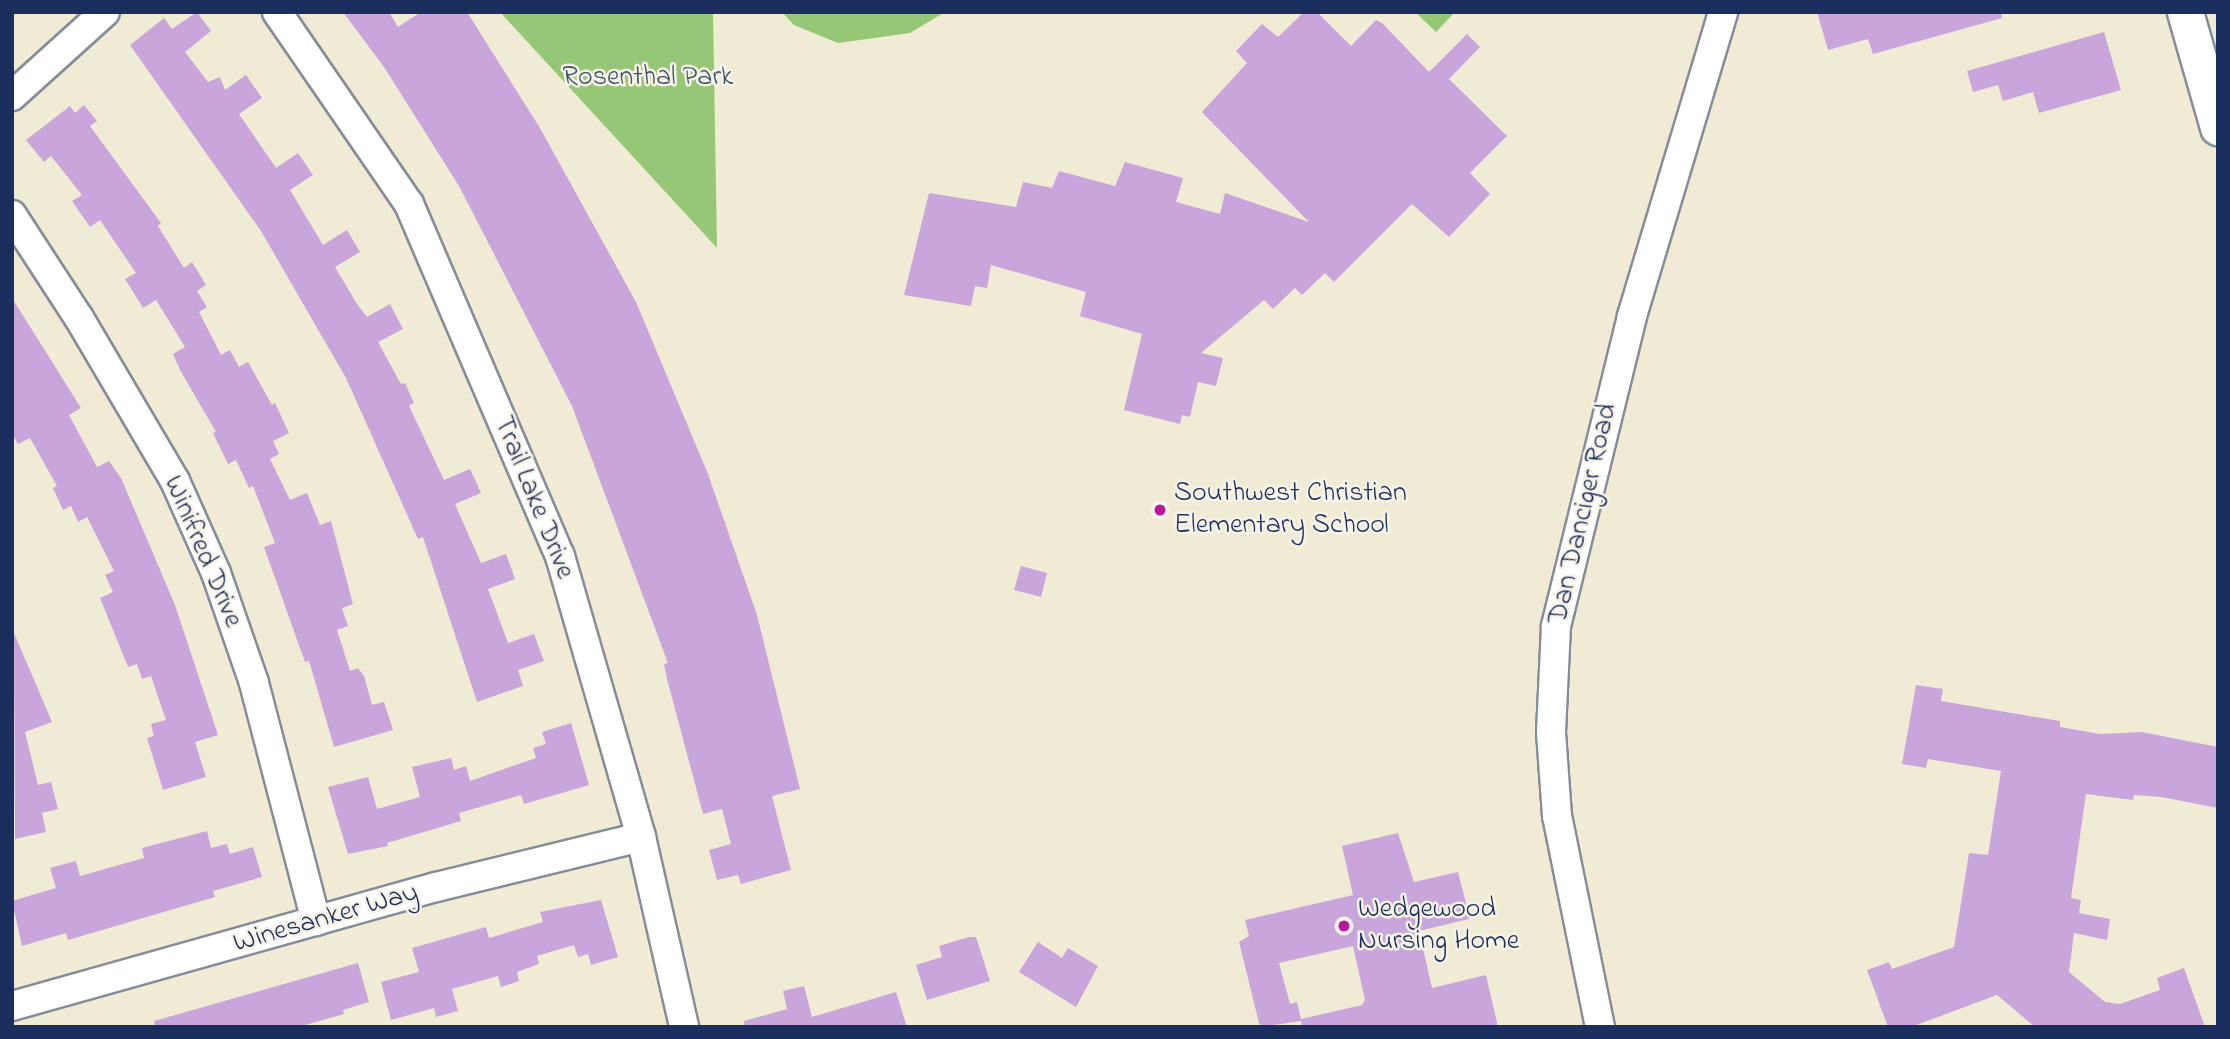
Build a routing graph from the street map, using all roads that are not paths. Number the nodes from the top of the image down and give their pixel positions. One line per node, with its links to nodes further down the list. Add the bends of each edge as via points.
1 (105, 12): 5 (street)
2 (277, 12): 8 (street, Trail Lake Drive, via 409,205 560,556)
3 (1723, 12): 12 (street, Dan Danciger Road, via 1632,316 1556,626 1550,732 1557,816)
4 (2185, 12): 6 (main road)
5 (12, 96)
6 (2218, 127)
7 (12, 215): 9 (street, Winifred Drive, via 175,481 216,573 254,683)
8 (641, 837): 9 (street, Winesanker Way); 11 (street, Trail Lake Drive)
9 (316, 921): 10 (street, Winesanker Way)
10 (12, 1006)
11 (684, 1027)
12 (1600, 1027)

